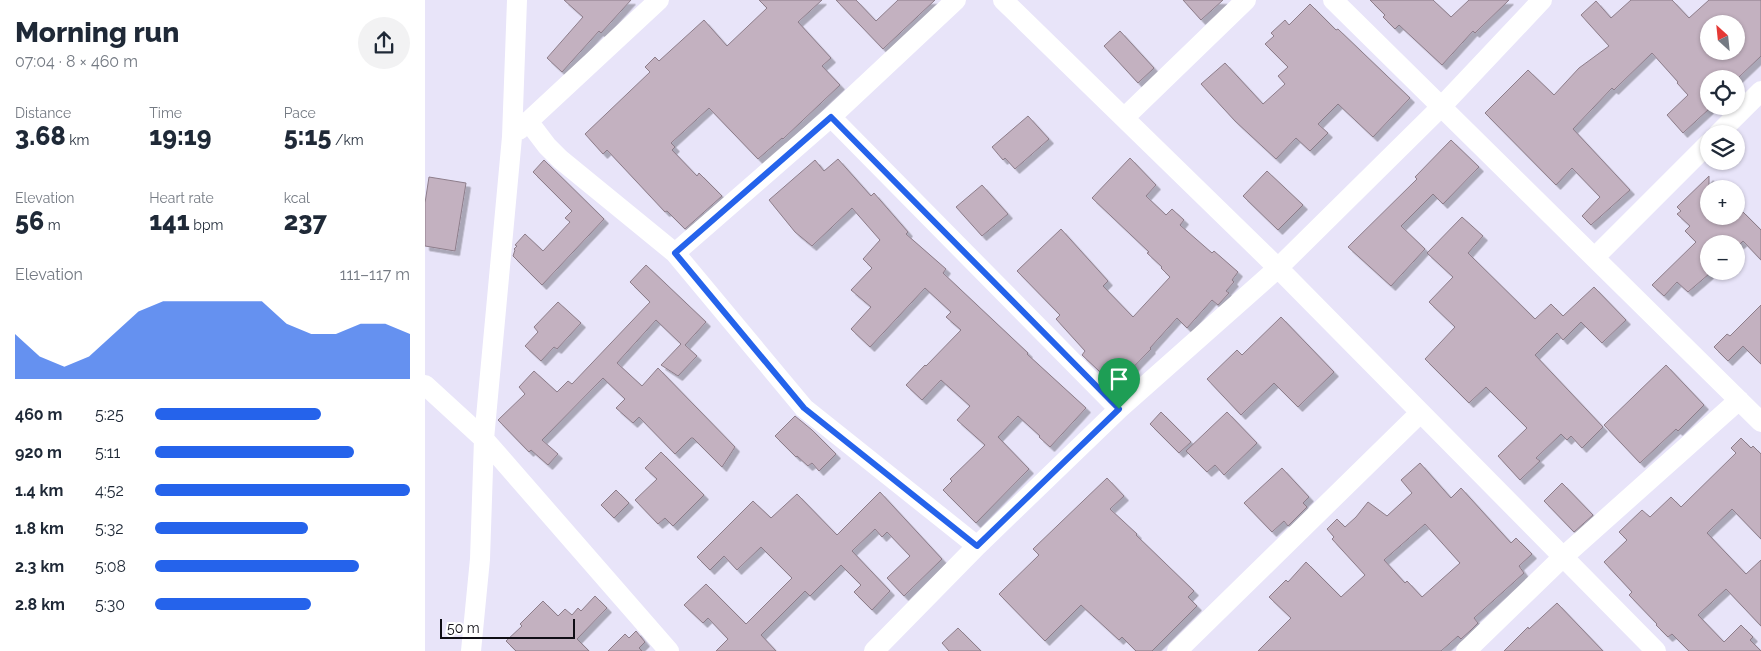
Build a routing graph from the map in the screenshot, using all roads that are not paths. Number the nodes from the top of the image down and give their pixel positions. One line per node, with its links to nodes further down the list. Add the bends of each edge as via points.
1 (517, 0): 14 (street)
2 (659, 0): 12 (street)
3 (955, 0): 10 (street)
4 (1003, 0): 11 (street)
5 (1246, 0): 11 (street)
6 (1333, 0): 9 (street)
7 (1542, 0): 9 (street)
8 (1760, 94): 13 (street)
9 (1442, 106): 17 (street); 18 (street)
10 (831, 117): 16 (street); 21 (street)
11 (1124, 118): 18 (street)
12 (528, 121): 14 (street); 16 (street, via 560,159)
13 (1727, 125)
14 (512, 137): 24 (street)
15 (1700, 152): 17 (street)
16 (675, 253): 25 (street, via 804,408)
17 (1595, 257): 20 (street)
18 (1278, 268): 21 (street); 22 (street)
19 (425, 385): 24 (street)
20 (1739, 400): 23 (street); 26 (street)
21 (1119, 409): 25 (street)
22 (1420, 412): 26 (street); 30 (street)
23 (1761, 422)
24 (484, 439): 27 (street, via 480,559); 28 (street)
25 (977, 546): 29 (street)
26 (1563, 557): 31 (street); 32 (street)
27 (471, 651)
28 (669, 651)
29 (874, 651)
30 (1177, 651)
31 (1466, 651)
32 (1656, 651)

